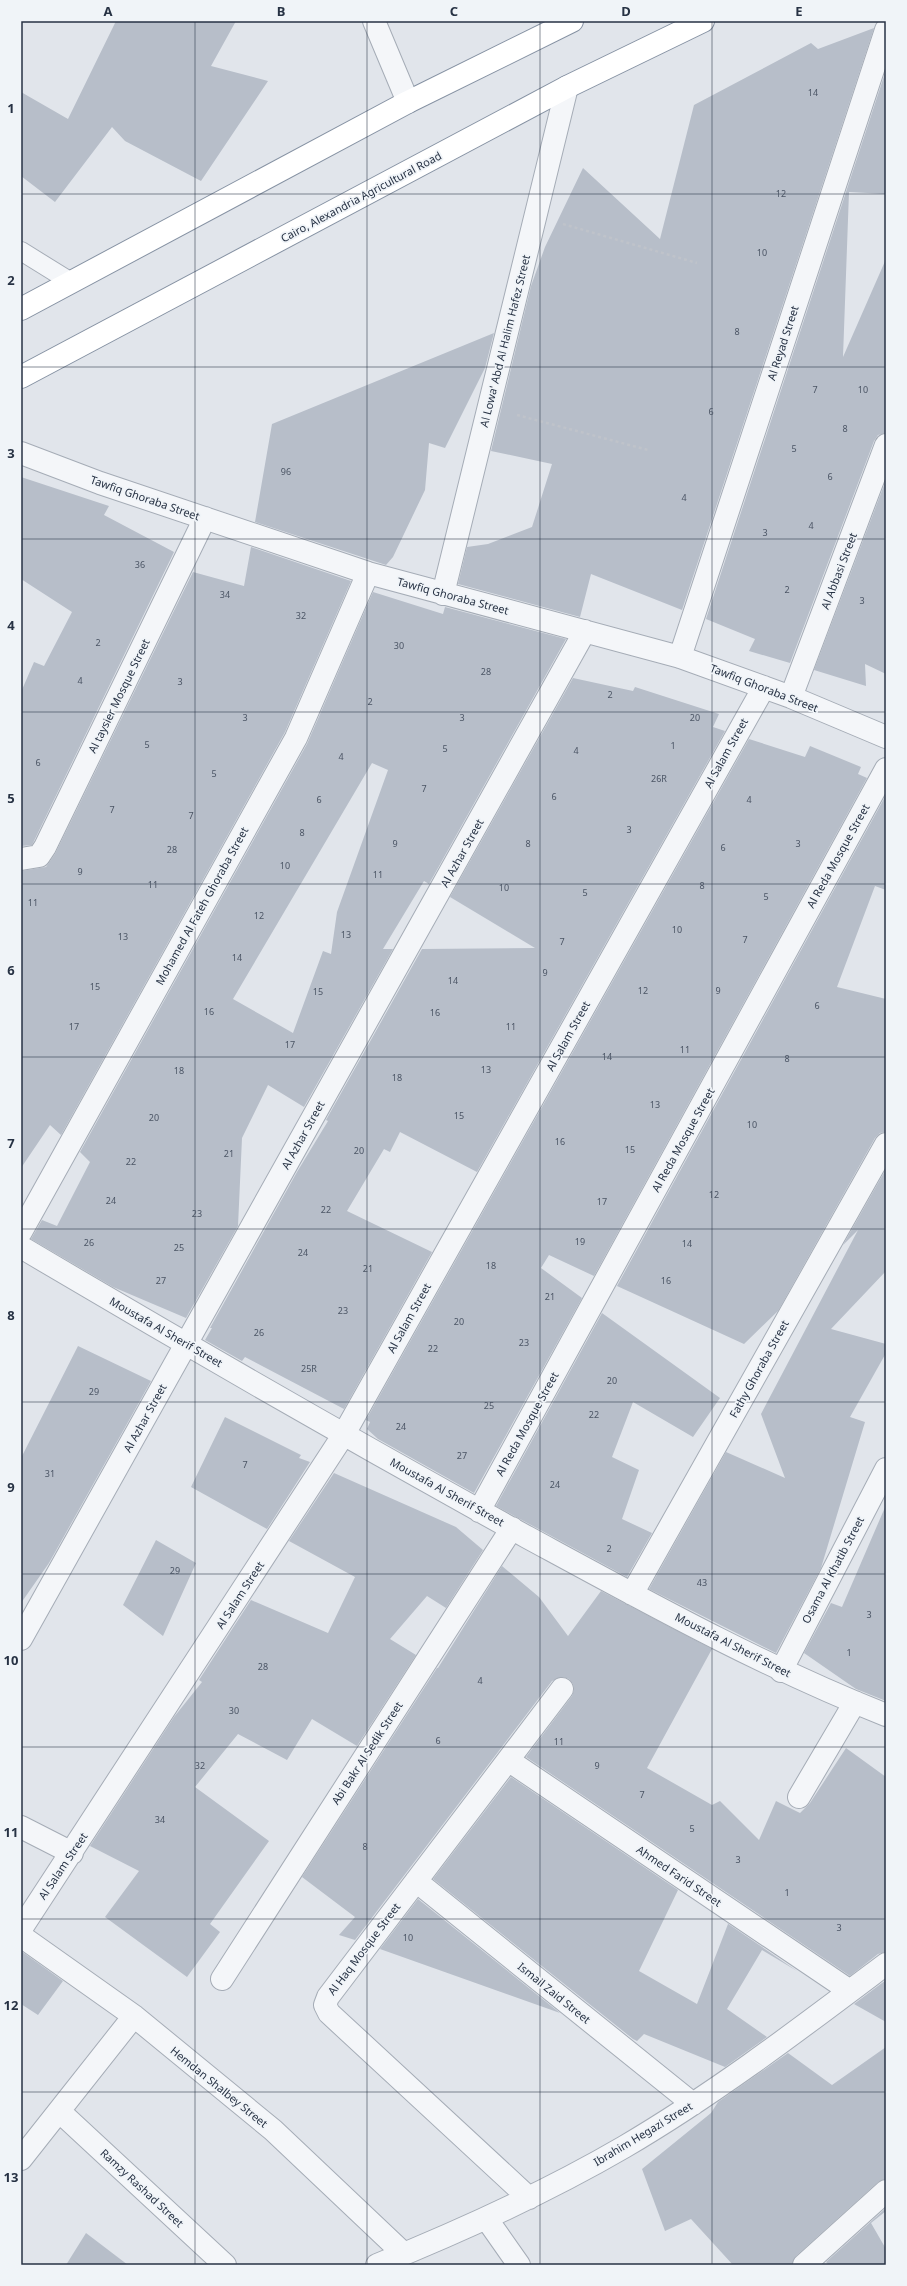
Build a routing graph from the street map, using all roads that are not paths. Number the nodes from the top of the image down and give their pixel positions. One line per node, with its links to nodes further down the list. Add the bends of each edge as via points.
1 (374, 21): 6 (street)
2 (572, 21): 6 (highway)
3 (703, 21): 5 (highway, Cairo, Alexandria Agricultural Road)
4 (886, 30): 17 (street, Al Reyad Street)
5 (567, 88): 10 (highway, Cairo, Alexandria Agricultural Road); 15 (street, Al Lowa' Abd Al Halim Hafez Street)
6 (408, 102): 8 (highway)
7 (21, 251): 8 (lane)
8 (71, 282): 9 (highway)
9 (21, 309)
10 (21, 377)
11 (886, 445): 19 (street, Al Abbasi Street)
12 (21, 454): 13 (street, Tawfiq Ghoraba Street)
13 (205, 518): 14 (street, Tawfiq Ghoraba Street); 22 (street, Al taysier Mosque Street, via 45,847 39,856)
14 (368, 573): 15 (street, Tawfiq Ghoraba Street); 24 (street, Mohamed Al Fateh Ghoraba Street, via 296,738)
15 (444, 594): 16 (street, Tawfiq Ghoraba Street)
16 (585, 631): 17 (street, Tawfiq Ghoraba Street); 26 (street, Al Azhar Street)
17 (680, 657): 18 (street, Tawfiq Ghoraba Street)
18 (764, 687): 19 (street, Tawfiq Ghoraba Street); 27 (street, Al Salam Street)
19 (791, 697): 20 (street, Tawfiq Ghoraba Street)
20 (886, 737)
21 (886, 769): 29 (street, Al Reda Mosque Street)
22 (21, 859)
23 (886, 1144): 31 (street, Fathy Ghoraba Street)
24 (21, 1232)
25 (21, 1247): 26 (street, Moustafa Al Sherif Street)
26 (186, 1344): 27 (street, Moustafa Al Sherif Street); 32 (street, Al Azhar Street)
27 (344, 1434): 29 (street, Moustafa Al Sherif Street); 40 (street, Al Salam Street)
28 (886, 1469): 33 (street, Osama Al Khatib Street)
29 (479, 1511): 30 (street, Moustafa Al Sherif Street)
30 (512, 1528): 31 (street, Moustafa Al Sherif Street); 45 (street, Abi Bakr Al Sedik Street)
31 (632, 1594): 33 (street, Moustafa Al Sherif Street)
32 (21, 1639)
33 (781, 1670): 35 (street, Moustafa Al Sherif Street)
34 (562, 1688): 37 (street, Al Haq Mosque Street)
35 (855, 1702): 36 (street, Moustafa Al Sherif Street); 38 (street)
36 (886, 1715)
37 (508, 1760): 41 (street, Al Haq Mosque Street); 46 (street, Ahmed Farid Street)
38 (799, 1797)
39 (21, 1826): 40 (street)
40 (72, 1853): 42 (street, Al Salam Street)
41 (416, 1881): 48 (street, Ismail Zaid Street); 52 (street, Al Haq Mosque Street, via 325,2001 326,2009)
42 (21, 1929)
43 (21, 1936): 47 (street, Hemdan Shalbey Street)
44 (886, 1964): 46 (street, Ibrahim Hegazi Street)
45 (222, 1979)
46 (850, 1991): 48 (street, Ibrahim Hegazi Street, via 730,2080)
47 (134, 2016): 49 (street); 54 (street, Hemdan Shalbey Street, via 273,2130)
48 (693, 2104): 52 (street, Ibrahim Hegazi Street, via 624,2147)
49 (60, 2110): 50 (street); 55 (street, Ramzy Rashad Street)
50 (21, 2159)
51 (886, 2191): 58 (street)
52 (529, 2198): 53 (street, Ibrahim Hegazi Street)
53 (486, 2218): 54 (street, Ibrahim Hegazi Street); 57 (street)
54 (404, 2254): 56 (street, Ibrahim Hegazi Street)
55 (225, 2265)
56 (376, 2265)
57 (519, 2265)
58 (804, 2265)

